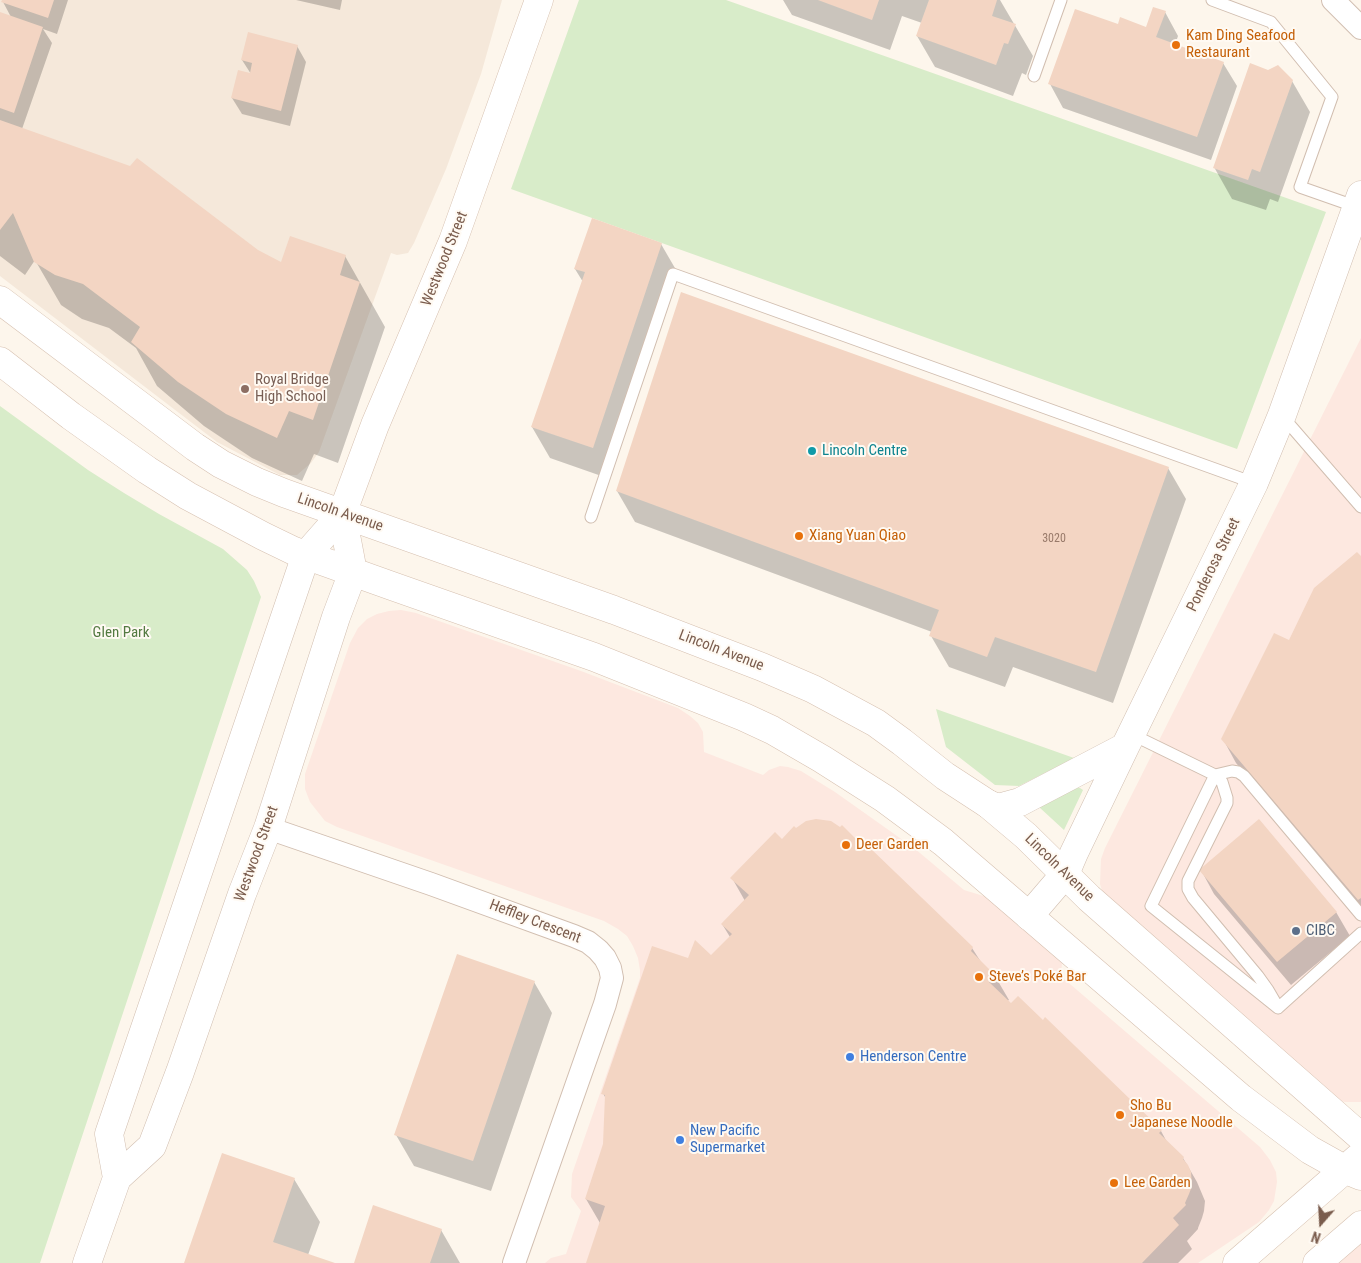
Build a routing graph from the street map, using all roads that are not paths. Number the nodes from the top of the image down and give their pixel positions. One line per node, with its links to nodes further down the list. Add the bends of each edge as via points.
1 (539, 0): 13 (main road, Westwood Street, via 453,241 375,425)
2 (1061, 0): 6 (lane)
3 (1212, 0): 7 (lane, via 1271,22 1332,97 1300,187)
4 (1333, 0): 5 (street)
5 (1361, 28)
6 (1034, 76)
7 (1359, 201): 10 (main road, Ponderosa Street)
8 (0, 300): 13 (main road, Lincoln Avenue, via 221,464 284,494)
9 (0, 361): 15 (main road, via 110,444 188,496)
10 (1282, 415): 11 (main road, Ponderosa Street); 12 (lane)
11 (1254, 483): 14 (lane, via 673,274); 17 (main road, Ponderosa Street)
12 (1361, 507)
13 (342, 514): 15 (main road, Westwood Street); 16 (main road); 19 (main road, Lincoln Avenue, via 622,613 810,687 876,724 944,776)
14 (592, 517)
15 (306, 555): 16 (main road); 28 (main road, Westwood Street, via 108,1134)
16 (353, 572): 20 (main road, Westwood Street); 23 (main road, via 594,656 772,730 905,813 956,852)
17 (1128, 740): 18 (lane); 19 (main road, via 1020,802 998,808); 21 (main road, Ponderosa Street)
18 (1215, 775): 22 (lane, via 1232,771 1244,776); 25 (lane, via 1222,782 1228,798 1188,881 1188,889 1263,983); 25 (lane, via 1151,906)
19 (988, 804): 21 (main road, Lincoln Avenue)
20 (268, 828): 28 (main road, Westwood Street, via 152,1146); 31 (street, Heffley Crescent, via 574,936 588,942 608,963 612,978 605,1004)
21 (1065, 874): 23 (main road, Ponderosa Street); 26 (main road, Lincoln Avenue)
22 (1361, 915)
23 (1029, 916): 27 (main road, via 1241,1098 1310,1150)
24 (1361, 933): 25 (lane)
25 (1278, 1008)
26 (1361, 1137)
27 (1355, 1167): 32 (main road)
28 (116, 1178): 30 (main road, Westwood Street)
29 (1361, 1225): 33 (main road)
30 (87, 1263)
31 (514, 1263)
32 (1237, 1263)
33 (1317, 1263)

